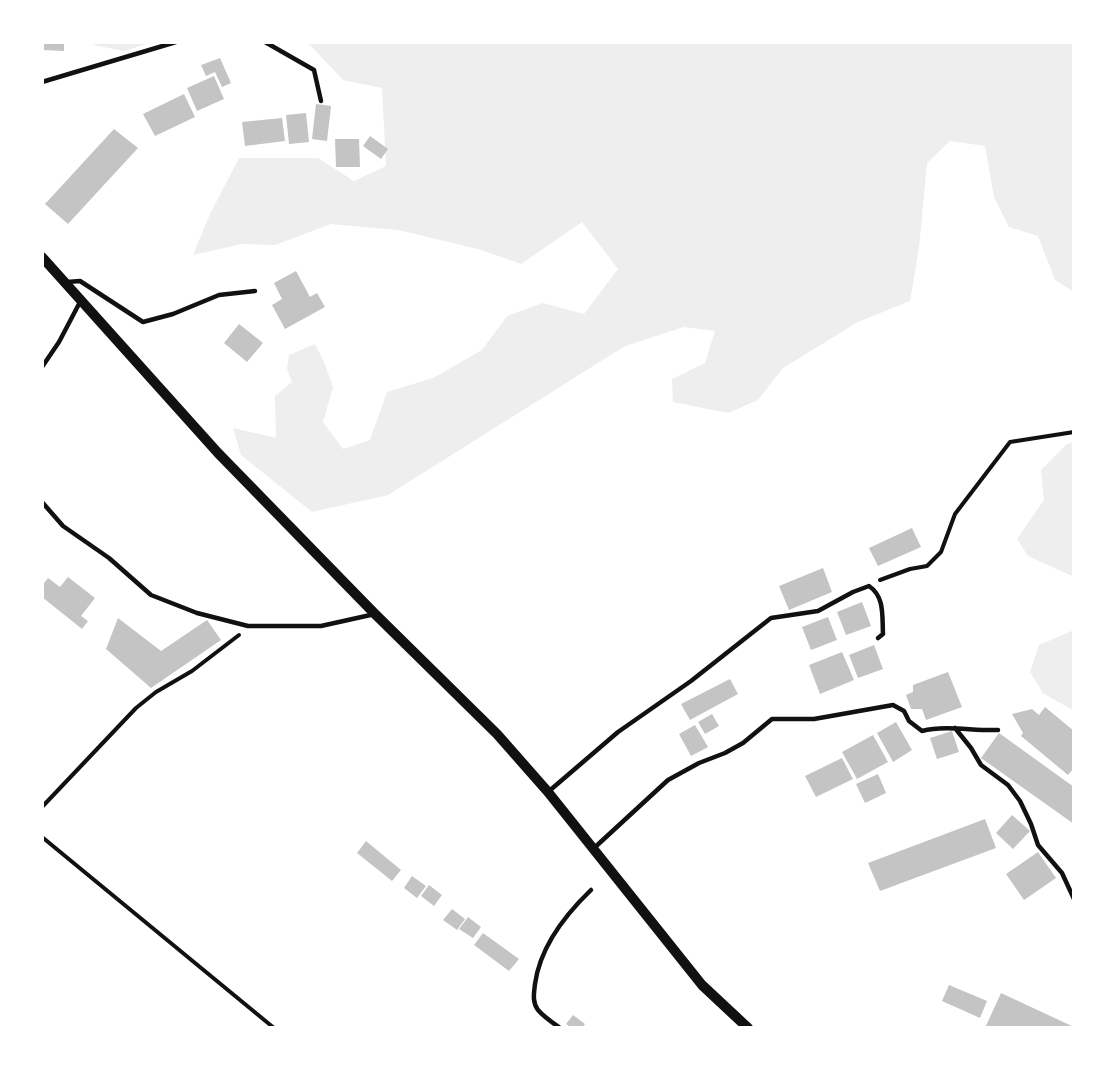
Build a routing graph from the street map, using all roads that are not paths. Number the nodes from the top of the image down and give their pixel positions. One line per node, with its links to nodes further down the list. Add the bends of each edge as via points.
1 (176, 42): 3 (lane)
2 (265, 42): 4 (lane, via 314,70)
3 (42, 82)
4 (321, 101)
5 (42, 257): 6 (street)
6 (65, 283): 7 (lane, via 80,281 142,322 219,295); 8 (street)
7 (255, 291)
8 (80, 301): 9 (lane); 11 (street, via 218,453)
9 (42, 367)
10 (42, 502): 11 (lane, via 63,526 109,558 151,595 197,614 250,626 321,626)
11 (375, 614): 15 (street, via 497,734)
12 (878, 638): 15 (lane, via 883,634 882,609 877,592 869,586 818,611 771,618 618,732)
13 (955, 728): 14 (lane); 16 (lane, via 922,731 893,705 814,719 772,719 725,753 668,780); 18 (lane, via 981,765 1020,801 1038,845 1062,873)
14 (998, 730)
15 (548, 792): 16 (street)
16 (593, 849): 20 (street, via 702,985)
17 (591, 890): 19 (lane, via 553,936 537,969 533,998 537,1010)
18 (1074, 899)
19 (560, 1028)
20 (748, 1028)

